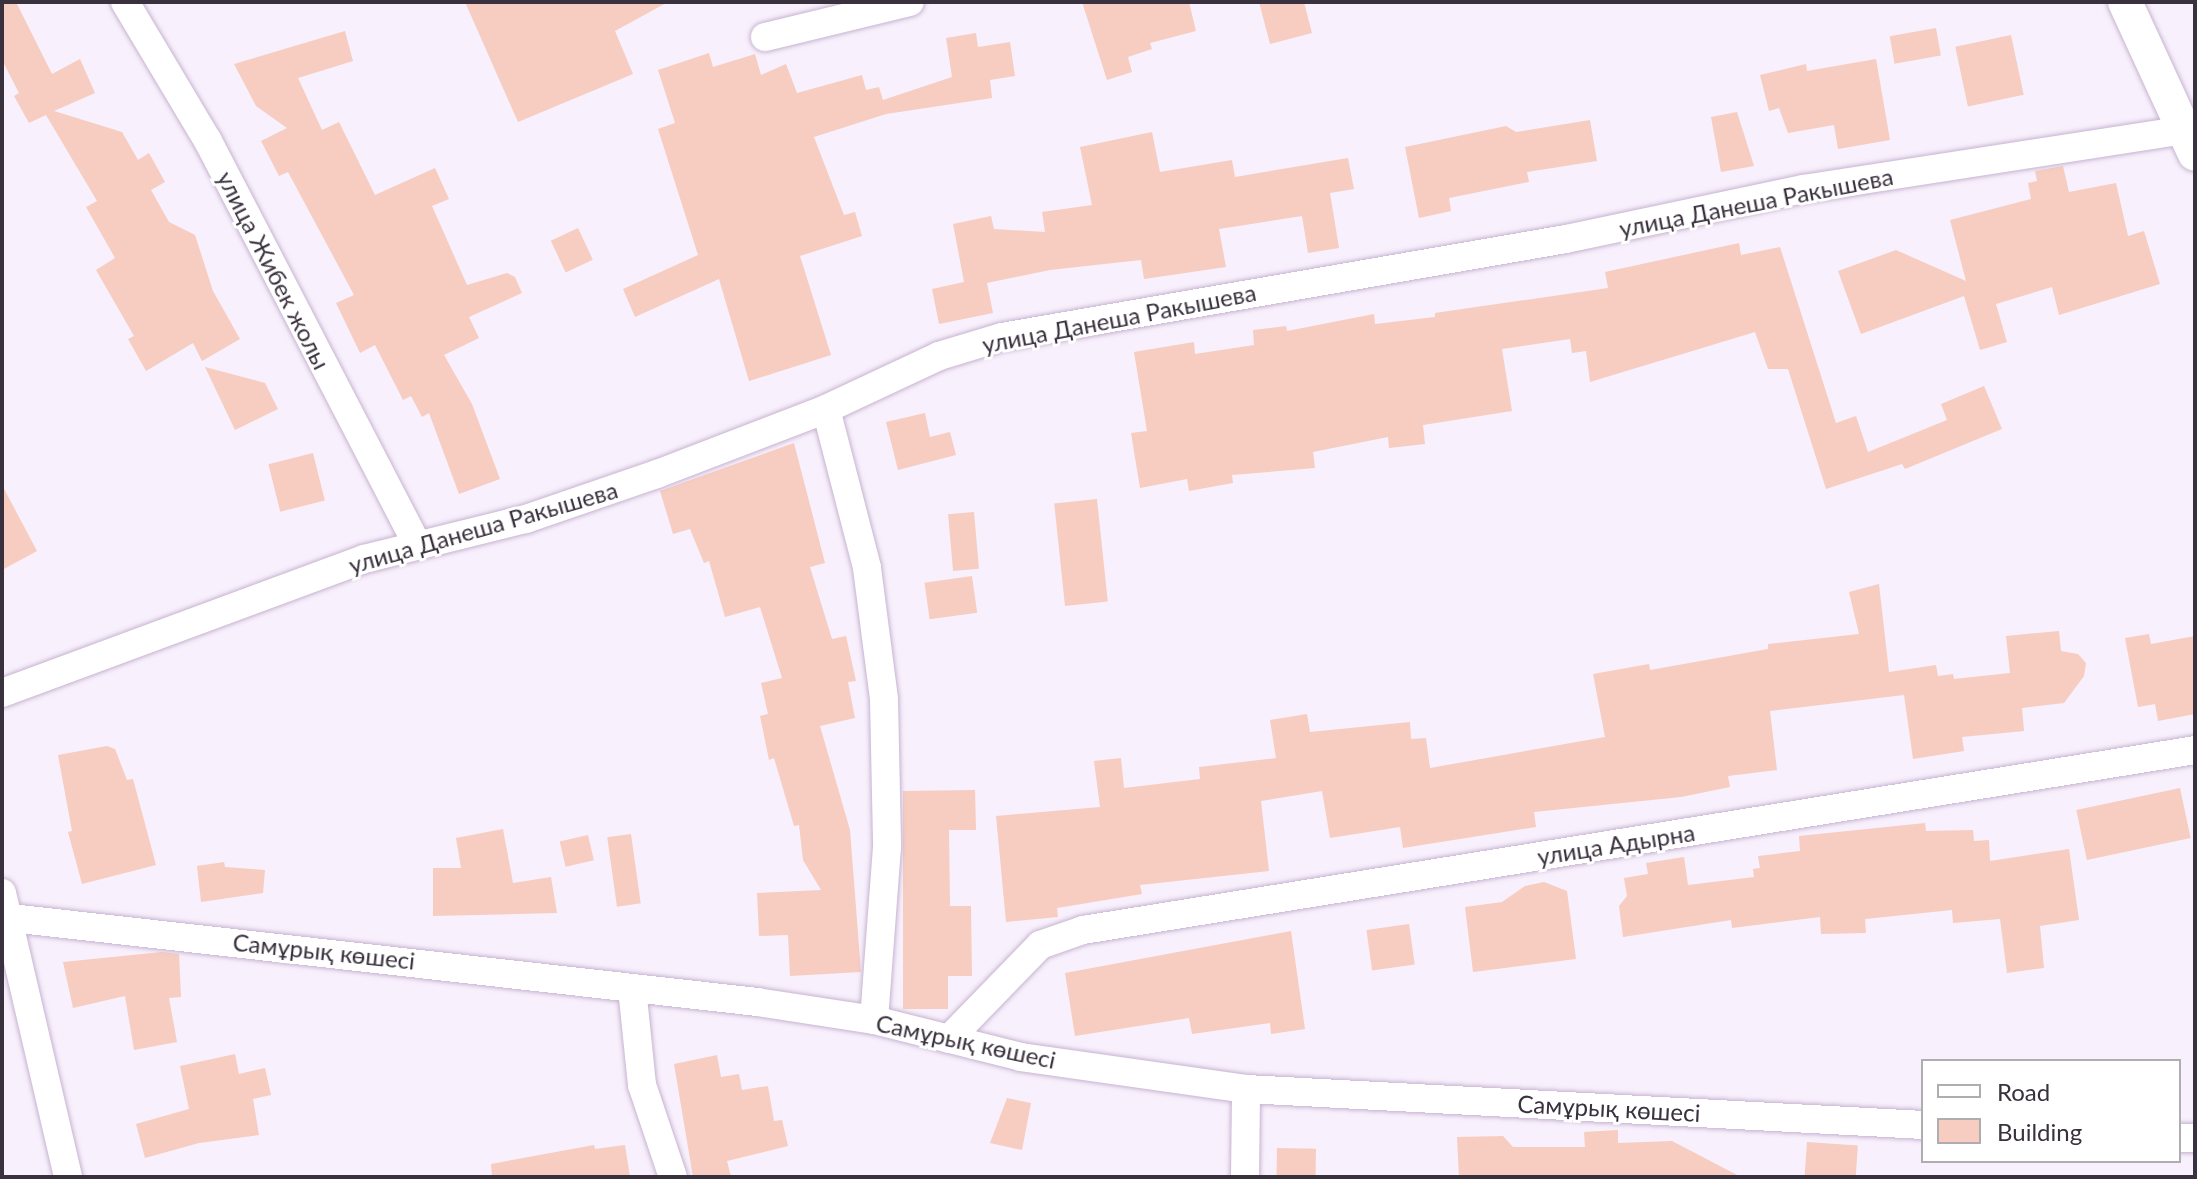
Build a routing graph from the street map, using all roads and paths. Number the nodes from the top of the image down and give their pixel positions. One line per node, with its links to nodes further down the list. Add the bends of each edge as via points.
1 (125, 2): 7 (street, улица Жибек жолы, via 208,141)
2 (910, 2): 4 (street)
3 (2125, 2): 5 (street)
4 (765, 37)
5 (2191, 142): 6 (street, улица Данеша Ракышева, via 1804,189 1566,239 1002,337 865,386)
6 (826, 409): 7 (street, улица Данеша Ракышева, via 526,519); 12 (street, via 867,568 884,699 887,847)
7 (416, 543): 8 (street, улица Данеша Ракышева)
8 (2, 693)
9 (2195, 750): 13 (street, улица Адырна, via 1083,930 1040,945)
10 (7, 905): 11 (street, Самұрық көшесі); 16 (street)
11 (632, 988): 12 (street, Самұрық көшесі); 17 (street, via 642,1085)
12 (874, 1020): 13 (street, Самұрық көшесі)
13 (949, 1039): 14 (street, Самұрық көшесі, via 1021,1057)
14 (1246, 1089): 15 (street, Самұрық көшесі); 18 (street)
15 (1921, 1125)
16 (68, 1177)
17 (673, 1177)
18 (1245, 1177)

